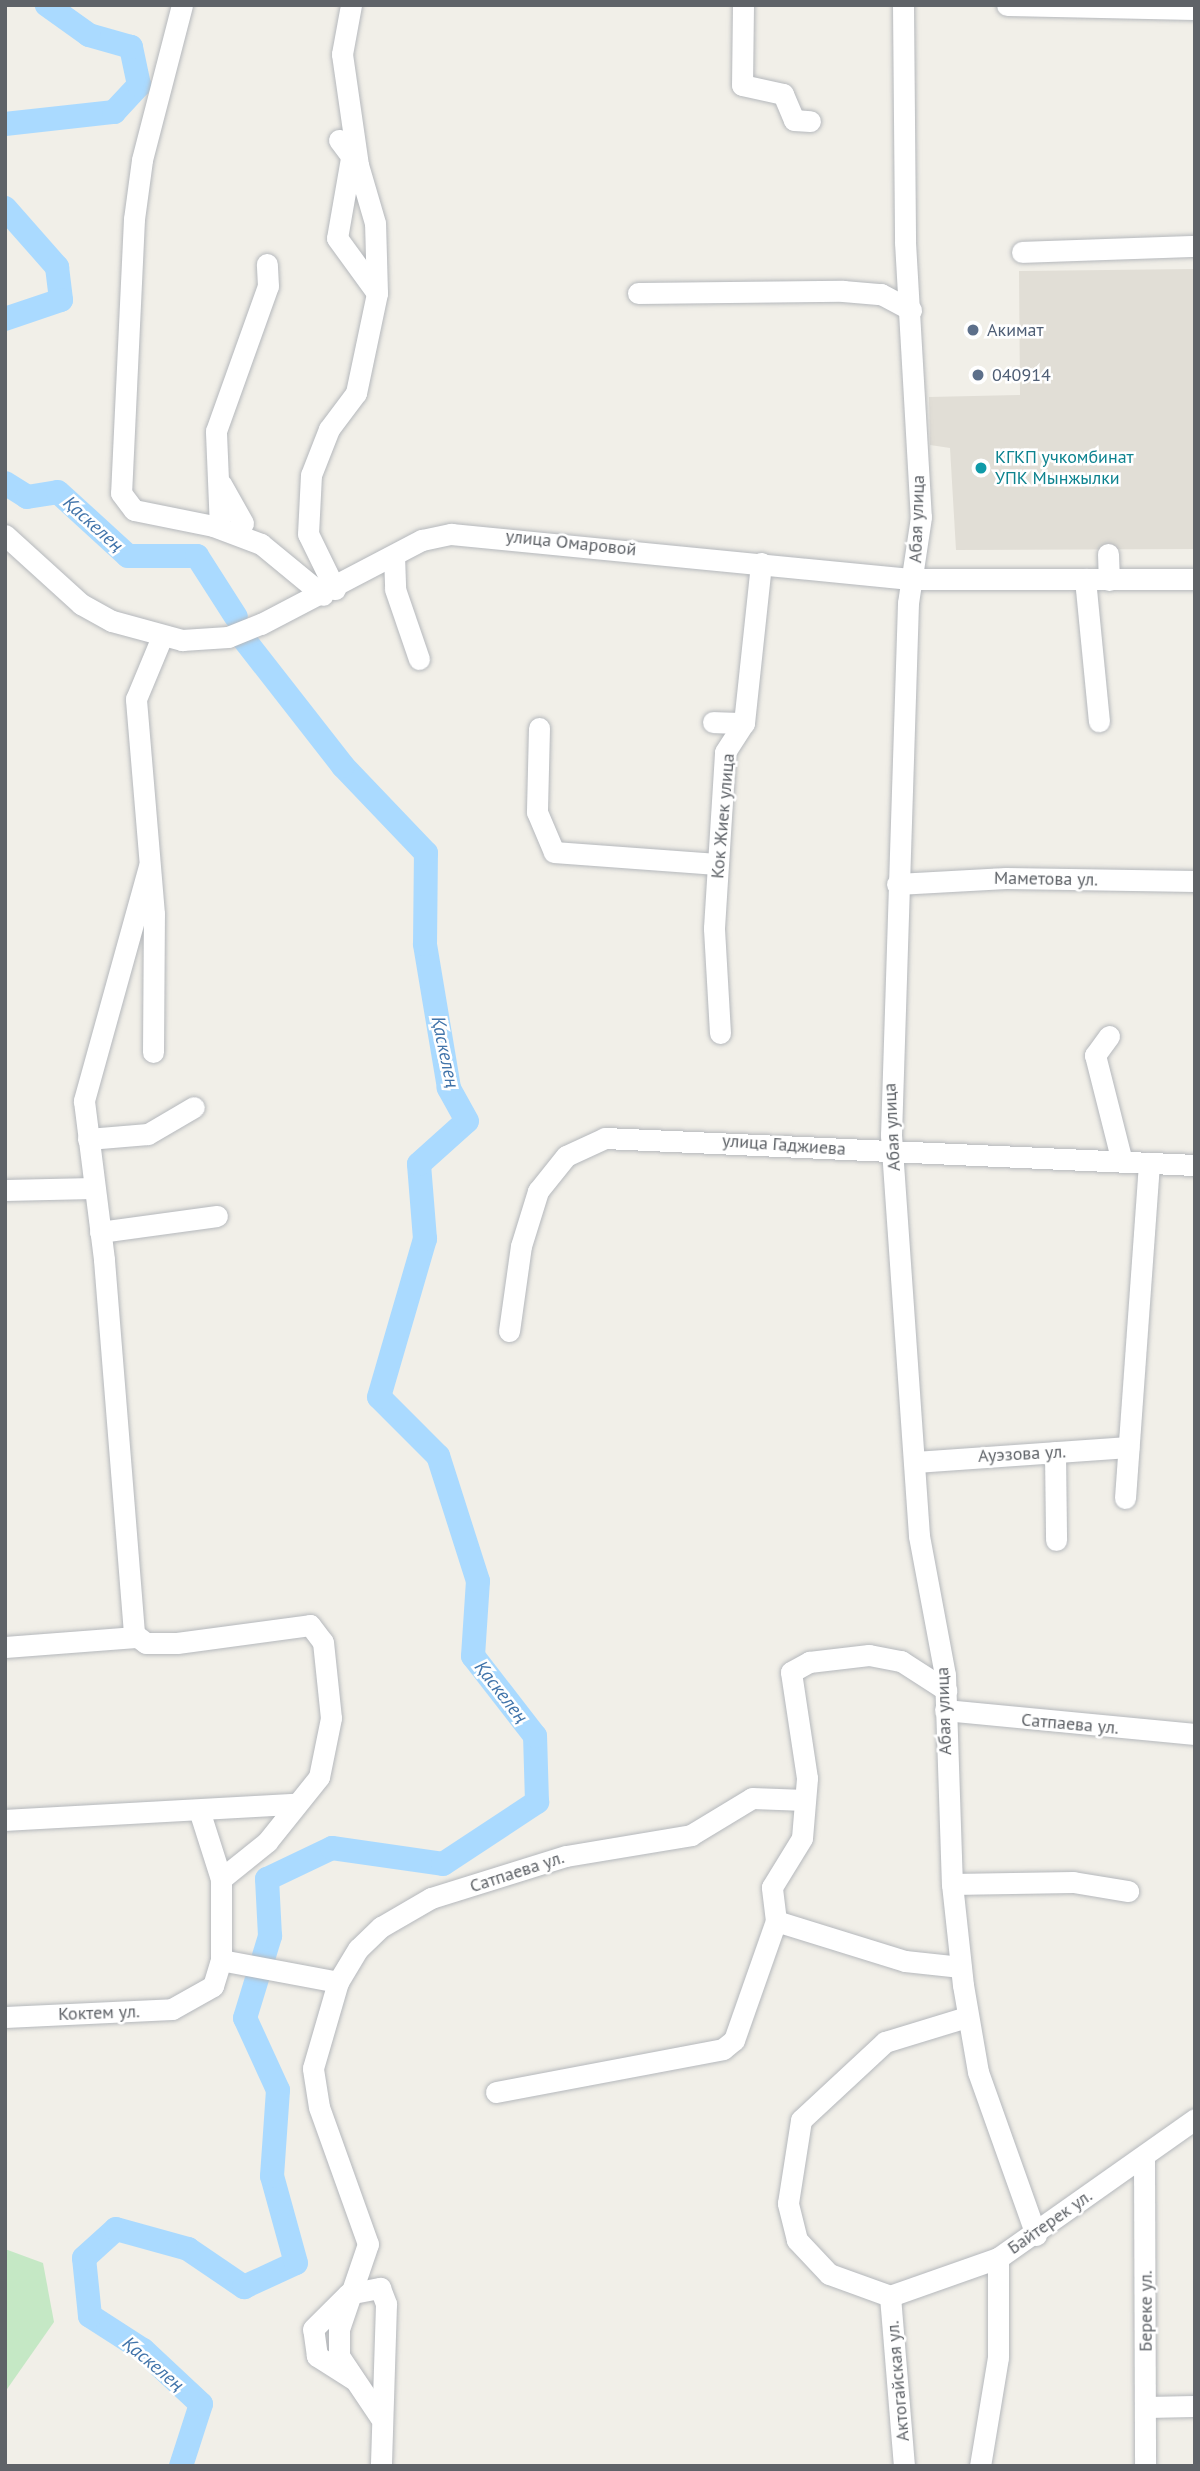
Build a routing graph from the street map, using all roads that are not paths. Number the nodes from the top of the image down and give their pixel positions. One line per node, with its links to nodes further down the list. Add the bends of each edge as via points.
1 (182, 5): 18 (street, via 136,207 121,493 134,510)
2 (351, 5): 9 (street, via 342,54)
3 (743, 5): 7 (street, via 742,85 783,94 794,120)
4 (903, 5): 15 (street, Абая улица)
5 (1007, 5): 6 (street)
6 (1195, 9)
7 (810, 121)
8 (339, 140): 9 (street)
9 (354, 161): 13 (street, via 375,223); 13 (street, via 337,238)
10 (1195, 247): 11 (street)
11 (1022, 252)
12 (267, 264): 16 (street, via 268,286 216,431)
13 (377, 293): 27 (street, via 356,393 329,429 311,475 308,534)
14 (638, 293): 15 (street, via 843,291 881,294)
15 (911, 310): 23 (street, Абая улица, via 921,405 921,517)
16 (221, 482): 17 (street); 18 (street)
17 (243, 523)
18 (220, 528): 27 (street, via 290,563)
19 (5, 535): 28 (street, улица Омаровой, via 81,604)
20 (1108, 554): 26 (street)
21 (394, 555): 22 (street, улица Омаровой, via 422,540 461,534); 27 (street, улица Омаровой); 29 (street, via 395,589)
22 (761, 563): 23 (street, улица Омаровой); 32 (street, Кок Жиек улица)
23 (913, 579): 24 (street, улица Омаровой); 37 (street, Абая улица)
24 (1085, 579): 26 (street, улица Омаровой); 30 (street)
25 (1195, 579): 26 (street, улица Омаровой)
26 (1109, 580)
27 (329, 592): 28 (street, улица Омаровой, via 228,637)
28 (161, 639): 35 (street, via 136,699)
29 (419, 659)
30 (1099, 721)
31 (713, 722): 32 (street)
32 (744, 723): 34 (street, Кок Жиек улица, via 725,752)
33 (539, 728): 34 (street, via 537,812 554,852)
34 (717, 864): 38 (street, Кок Жиек улица, via 713,970)
35 (149, 866): 41 (street); 44 (street, via 86,1088)
36 (1195, 881): 37 (street, Маметова ул., via 1006,878)
37 (897, 884): 45 (street, Абая улица)
38 (720, 1033)
39 (1082, 1036): 42 (street)
40 (1109, 1036): 42 (street)
41 (153, 1052)
42 (1095, 1055): 46 (street)
43 (194, 1107): 44 (street, via 148,1134)
44 (88, 1139): 49 (street)
45 (892, 1153): 46 (street, улица Гаджиева); 53 (street, улица Гаджиева, via 634,1137 583,1145 559,1163 532,1204); 56 (street, Абая улица)
46 (1122, 1162): 47 (street, улица Гаджиева)
47 (1149, 1163): 48 (street, улица Гаджиева); 54 (street, via 1142,1335)
48 (1195, 1165)
49 (93, 1188): 50 (street); 52 (street)
50 (5, 1190)
51 (218, 1216): 52 (street)
52 (100, 1232): 59 (street)
53 (509, 1331)
54 (1128, 1447): 55 (street, Ауэзова ул.); 57 (street)
55 (1055, 1452): 56 (street, Ауэзова ул.); 58 (street)
56 (915, 1462): 62 (street, Абая улица, via 923,1577)
57 (1125, 1498)
58 (1056, 1541)
59 (136, 1637): 60 (street); 66 (street, via 177,1643 298,1623 318,1631 328,1676 330,1748 319,1776)
60 (5, 1647)
61 (901, 1661): 62 (street); 63 (street, Сатпаева ул.); 65 (street, Сатпаева ул., via 869,1655 809,1662 791,1672 805,1733)
62 (944, 1665): 63 (street, Абая улица)
63 (946, 1700): 64 (street, Сатпаева ул.); 70 (street, Абая улица)
64 (1195, 1734)
65 (805, 1800): 72 (street, Сатпаева ул., via 802,1838 774,1877); 75 (street, Сатпаева ул., via 752,1798 691,1835 566,1856 441,1894 381,1927)
66 (294, 1804): 67 (street); 69 (street, via 267,1842)
67 (199, 1810): 68 (street); 69 (street)
68 (5, 1820)
69 (221, 1879): 73 (street)
70 (952, 1884): 71 (street, via 1073,1882); 74 (street, Абая улица)
71 (1128, 1891)
72 (776, 1921): 74 (street, via 905,1961); 78 (street, via 734,2040 723,2049)
73 (221, 1960): 75 (street); 76 (street, Коктем ул., via 213,1986 191,2003 149,2012)
74 (961, 1967): 77 (street, Абая улица)
75 (332, 1980): 83 (street, via 313,2068 319,2107 368,2244)
76 (5, 2017)
77 (967, 2017): 81 (street, Абая улица, via 978,2072); 84 (street, via 885,2042 801,2120 788,2203 797,2239 829,2274)
78 (496, 2092)
79 (1195, 2119): 80 (street, Байтерек ул.)
80 (1144, 2157): 81 (street, Байтерек ул.); 86 (street, Береке ул.)
81 (1036, 2235): 82 (street, Байтерек ул.)
82 (998, 2258): 84 (street, Байтерек ул.); 90 (street, via 998,2357)
83 (348, 2294): 87 (street, via 375,2287 384,2294); 87 (street, via 315,2325 314,2342 324,2364 357,2381)
84 (890, 2296): 89 (street, Актогайская ул.)
85 (1195, 2406): 86 (street)
86 (1145, 2407): 91 (street, Береке ул.)
87 (380, 2417): 88 (street)
88 (381, 2466)
89 (904, 2466)
90 (980, 2466)
91 (1145, 2466)

